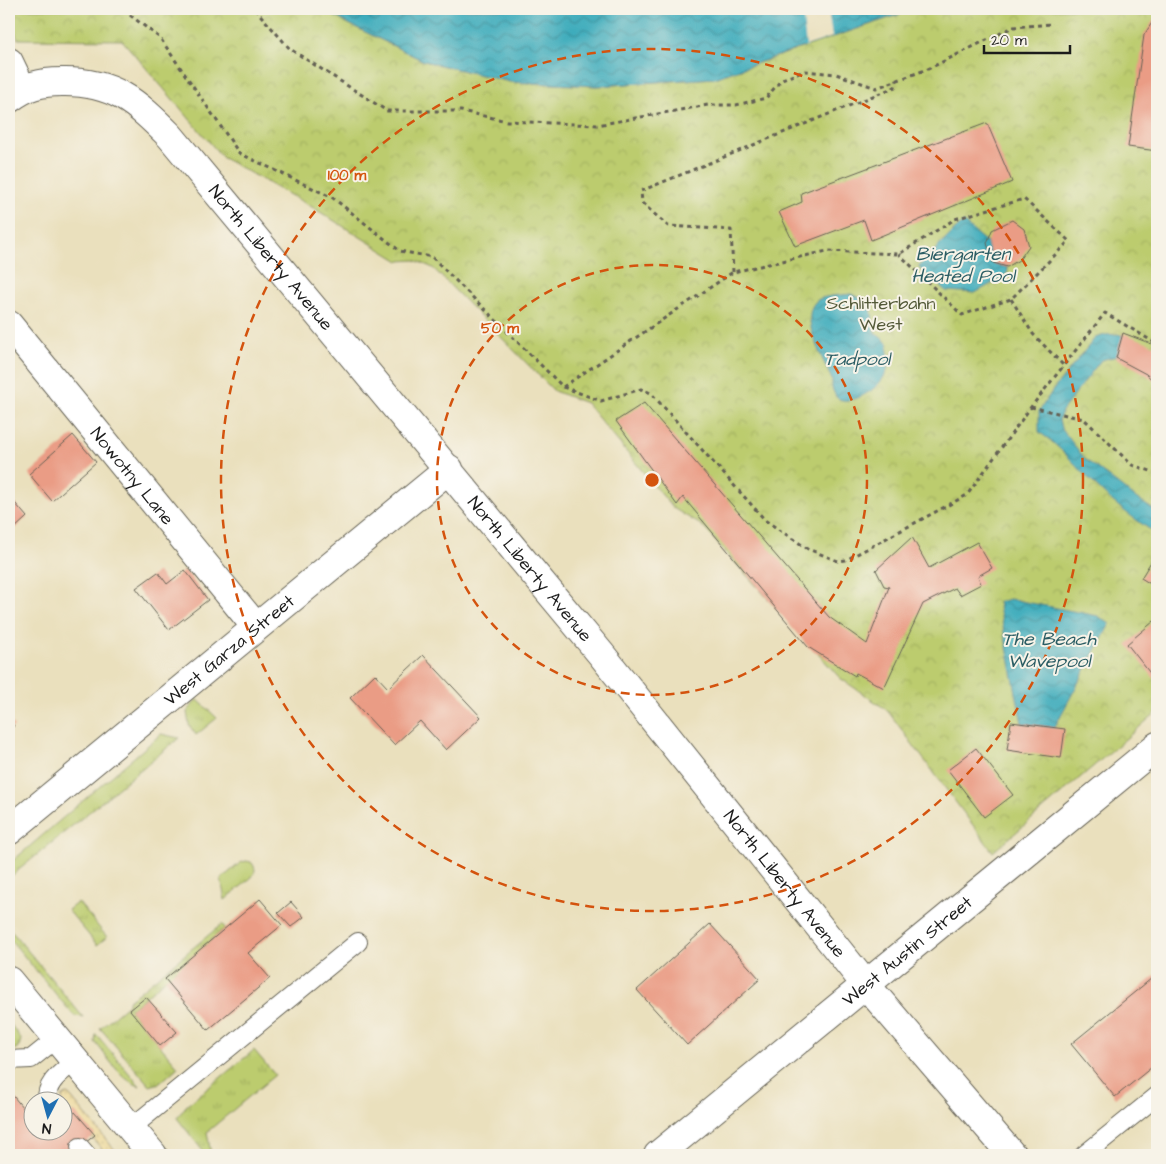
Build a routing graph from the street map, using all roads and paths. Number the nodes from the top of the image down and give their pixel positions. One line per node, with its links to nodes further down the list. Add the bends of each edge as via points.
1 (126, 9): 13 (path, via 160,38 239,153 333,198 400,251 432,257)
2 (256, 9): 5 (path, via 290,49 387,111 461,111 507,121 597,126 708,105 736,105 766,98 782,79 805,71 836,74 876,88)
3 (1053, 24): 5 (path, via 1013,27 928,69)
4 (9, 62): 6 (street, North Liberty Avenue)
5 (897, 80): 8 (path, via 896,87 640,191 642,203 668,226 731,230)
6 (15, 94): 15 (street, North Liberty Avenue, via 41,83 89,84 105,87 147,113 170,136)
7 (899, 254): 8 (path, via 827,252); 9 (path, via 962,315); 9 (path, via 955,219 1024,199 1069,241)
8 (733, 272): 13 (path)
9 (1011, 299): 12 (path, via 1033,334)
10 (9, 325): 17 (street, Nowotny Lane)
11 (1157, 344): 12 (path, via 1105,313)
12 (1064, 366): 14 (path)
13 (563, 387): 14 (path, via 601,401 641,389 651,393 766,521 808,549 838,561 846,560 967,495)
14 (1031, 407): 16 (path, via 1084,419 1132,465)
15 (449, 469): 17 (street, West Garza Street); 22 (street, North Liberty Avenue, via 647,710)
16 (1157, 472)
17 (256, 627): 19 (street, West Garza Street)
18 (1157, 746): 22 (street, West Austin Street)
19 (9, 830)
20 (358, 942): 28 (lane)
21 (9, 981): 23 (street)
22 (866, 985): 30 (street, West Austin Street); 31 (street, North Liberty Avenue)
23 (56, 1039): 24 (lane, via 34,1058); 25 (street)
24 (9, 1060)
25 (75, 1061): 26 (lane, via 52,1081); 28 (street)
26 (48, 1092)
27 (1157, 1096): 32 (lane)
28 (131, 1128): 29 (street)
29 (153, 1155)
30 (658, 1155)
31 (1012, 1155)
32 (1084, 1155)

